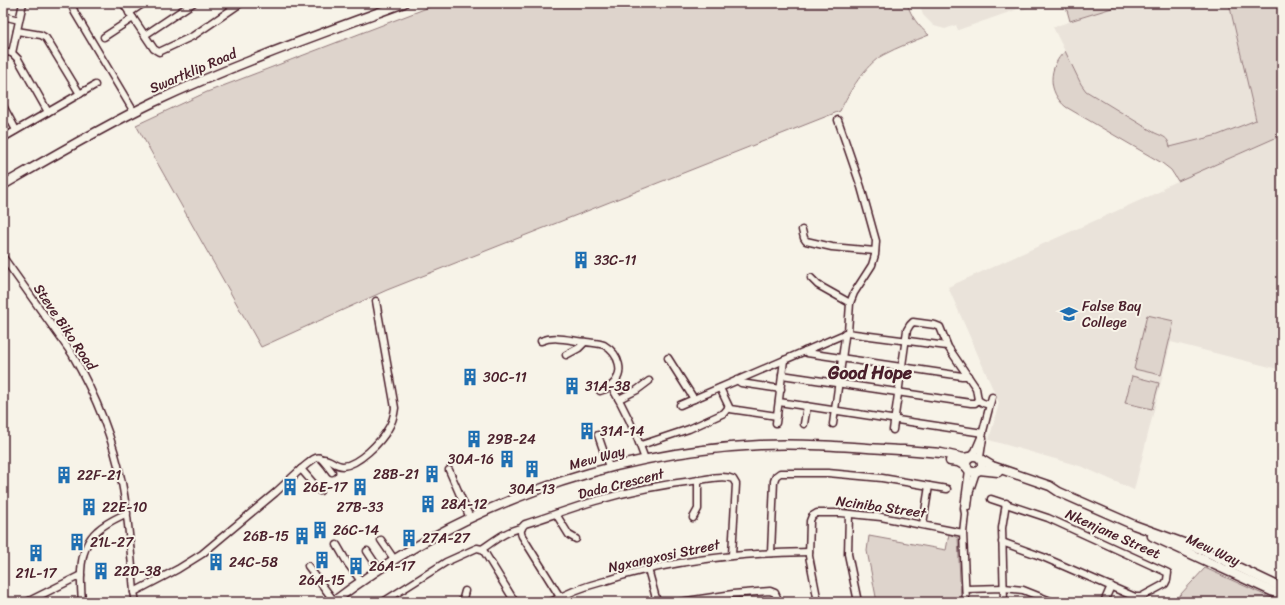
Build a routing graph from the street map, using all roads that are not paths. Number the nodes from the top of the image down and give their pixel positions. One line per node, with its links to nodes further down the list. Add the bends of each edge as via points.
1 (23, 3): 10 (street)
2 (71, 3): 20 (street)
3 (123, 3): 8 (street)
4 (144, 3): 8 (street)
5 (193, 3): 12 (street)
6 (242, 3): 12 (street, via 193,36 159,52)
7 (404, 3): 20 (main road, Swartklip Road, via 221,72)
8 (131, 15): 12 (street); 13 (street)
9 (3, 16): 10 (street)
10 (19, 20): 11 (street)
11 (17, 30): 15 (street); 17 (street, via 46,38)
12 (145, 35)
13 (104, 37)
14 (3, 52): 15 (street)
15 (12, 53): 19 (street, via 17,57)
16 (95, 85): 17 (street)
17 (80, 94): 19 (street)
18 (3, 106): 22 (street)
19 (48, 112): 22 (street)
20 (134, 112): 24 (main road, Swartklip Road, via 85,137)
21 (838, 120): 26 (street, via 861,187 876,241)
22 (16, 130): 23 (street)
23 (3, 138)
24 (3, 185)
25 (802, 230): 26 (street, via 806,241 832,247)
26 (875, 251): 30 (street, via 872,265)
27 (3, 257): 87 (street, Steve Biko Road, via 72,354 92,392 114,451)
28 (812, 278): 30 (street, via 818,285)
29 (376, 301): 72 (street, via 395,408 392,422 377,444 353,462 339,466)
30 (850, 303): 31 (street)
31 (846, 333): 33 (street); 36 (street); 39 (street)
32 (541, 341): 34 (street, via 547,338)
33 (906, 341): 35 (street); 35 (street, via 910,325 914,322 939,327); 41 (street)
34 (585, 342): 37 (street); 47 (street, via 603,345 616,356 620,368)
35 (948, 346): 43 (street)
36 (805, 351): 39 (street); 40 (street)
37 (566, 354)
38 (668, 358): 54 (street)
39 (842, 358): 41 (street); 46 (street)
40 (784, 360): 42 (street); 44 (street)
41 (902, 367): 43 (street); 51 (street)
42 (782, 375): 46 (street); 49 (street)
43 (968, 376): 55 (street, via 977,389)
44 (738, 380): 48 (street); 49 (street, via 741,383)
45 (649, 381): 53 (street)
46 (839, 384): 51 (street); 61 (street)
47 (611, 386): 50 (street); 53 (street)
48 (720, 388): 54 (street); 60 (street)
49 (780, 389): 56 (street)
50 (600, 391)
51 (898, 393): 55 (street, via 971,403); 63 (street)
52 (992, 397): 58 (street)
53 (619, 399): 70 (street)
54 (694, 399): 57 (street)
55 (978, 400): 58 (street)
56 (779, 402): 59 (street); 62 (street)
57 (680, 405)
58 (990, 405): 68 (street)
59 (807, 406): 61 (street); 65 (street)
60 (728, 408): 62 (street); 70 (street, via 724,413 689,428)
61 (835, 411): 63 (street); 66 (street)
62 (777, 416): 64 (street)
63 (894, 419): 67 (street); 68 (street)
64 (776, 423)
65 (804, 424)
66 (833, 424)
67 (893, 430)
68 (982, 434): 73 (street)
69 (598, 435): 75 (street)
70 (640, 445): 74 (street)
71 (899, 450): 73 (main road, Mew Way); 74 (main road, Mew Way, via 766,445 692,451); 78 (main road, Mew Way, via 902,453 958,462)
72 (322, 458): 76 (street, via 316,457); 79 (street)
73 (976, 458): 78 (main road, via 982,466); 78 (main road, via 966,462); 84 (main road, Mew Way, via 1050,486)
74 (645, 459): 75 (main road, Mew Way)
75 (609, 467): 90 (main road, Mew Way, via 549,485)
76 (301, 469): 83 (street); 118 (street, via 275,494 202,554)
77 (449, 470): 90 (street)
78 (973, 470): 84 (main road, Mew Way, via 996,472); 95 (street)
79 (332, 472)
80 (698, 480): 88 (street, Dada Crescent, via 634,491); 91 (street, via 698,509); 105 (street, Dada Crescent, via 728,477 735,480)
81 (929, 486): 82 (street); 92 (street); 103 (street, via 828,473 777,474 774,481)
82 (947, 489)
83 (320, 490)
84 (1059, 492): 93 (main road, Mew Way)
85 (991, 499): 86 (street, Nkenjane Street)
86 (1006, 503): 98 (street); 113 (street, Nkenjane Street, via 1048,518 1168,573 1165,584 1141,597 1135,597)
87 (126, 512): 111 (street, via 94,534 85,548); 118 (street, Steve Biko Road)
88 (556, 514): 94 (street, Dada Crescent, via 525,524); 96 (street, via 569,535)
89 (849, 514): 92 (street, Nciniba Street); 104 (street, Nciniba Street, via 814,514 810,523); 136 (street, via 848,553)
90 (470, 518): 106 (main road, Mew Way)
91 (693, 518)
92 (923, 524): 95 (street, Nciniba Street)
93 (1134, 525): 102 (main road, Mew Way); 107 (main road, Mew Way, via 1184,542)
94 (522, 528): 100 (street, Dada Crescent, via 508,533); 121 (street, via 522,536)
95 (963, 533): 116 (street)
96 (576, 539)
97 (381, 540): 106 (street)
98 (1002, 542): 113 (street, Nkenjane Street, via 1043,556); 114 (street)
99 (337, 545): 112 (street)
100 (482, 549): 122 (street, Dada Crescent, via 474,548 446,562); 130 (street)
101 (367, 551): 109 (street)
102 (1185, 551): 107 (main road); 119 (main road, Mew Way)
103 (771, 552): 104 (street, Ngxangxosi Street); 105 (street, Ngxangxosi Street)
104 (809, 552): 135 (street, Nciniba Street)
105 (732, 555): 110 (street, Ngxangxosi Street)
106 (394, 559): 109 (main road, Mew Way)
107 (1233, 564): 115 (main road, Mew Way); 119 (main road, via 1235,570)
108 (308, 566): 124 (street)
109 (379, 569): 112 (main road, Mew Way)
110 (648, 569): 121 (street, Ngxangxosi Street, via 590,585); 132 (street)
111 (81, 574): 125 (street); 126 (street)
112 (361, 581): 124 (main road, Mew Way)
113 (1111, 586): 140 (street)
114 (1004, 588): 116 (street); 138 (street); 139 (street, via 1028,591)
115 (1282, 588)
116 (966, 589): 137 (street)
117 (465, 591): 129 (street)
118 (134, 592): 127 (street, Steve Biko Road)
119 (1274, 592): 120 (main road, Mew Way)
120 (1282, 596)
121 (560, 597): 131 (street, Ngxangxosi Street)
122 (391, 600): 128 (street, Dada Crescent)
123 (697, 600): 133 (street); 134 (street, via 770,591 775,593)
124 (333, 601)
125 (26, 602)
126 (82, 602)
127 (136, 602)
128 (383, 602)
129 (462, 602)
130 (515, 602)
131 (551, 602)
132 (657, 602)
133 (680, 602)
134 (779, 602)
135 (818, 602)
136 (858, 602)
137 (966, 602)
138 (1004, 602)
139 (1053, 602)
140 (1104, 602)

